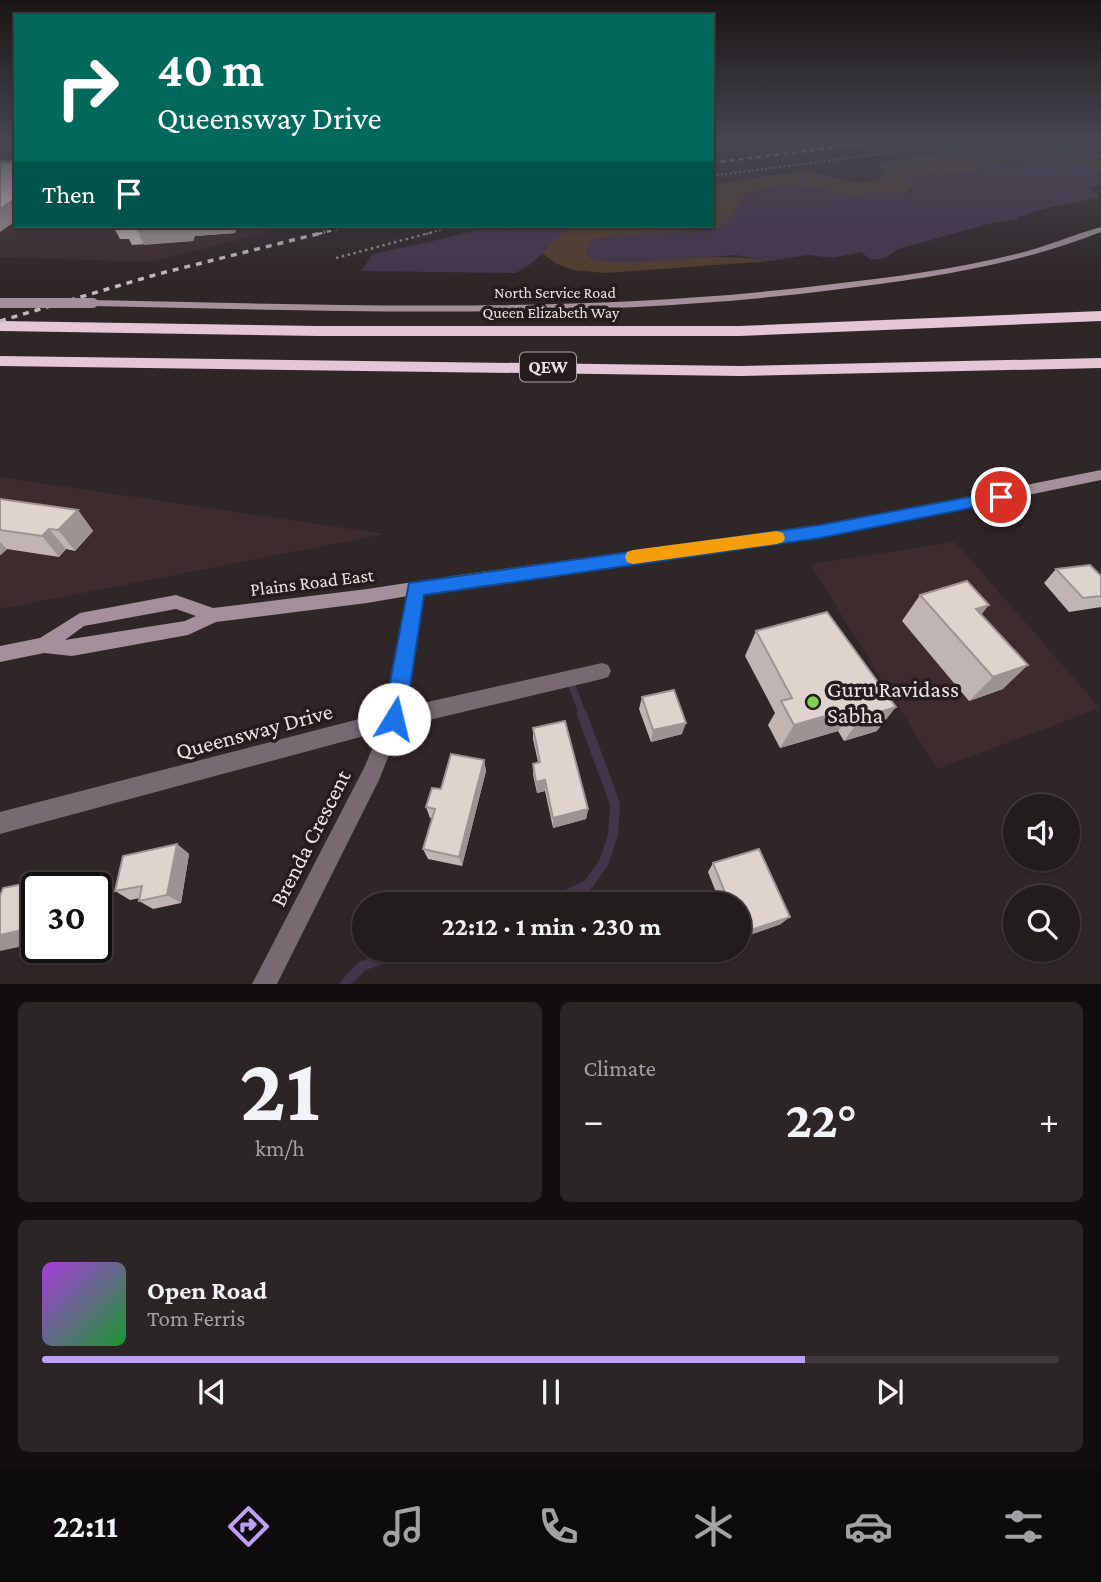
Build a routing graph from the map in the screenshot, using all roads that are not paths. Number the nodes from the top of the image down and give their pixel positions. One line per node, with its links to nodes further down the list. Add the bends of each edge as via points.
1 (1101, 229): 2 (street, North Service Road, bridge, via 1022,256 964,269 825,290 629,308)
2 (0, 303)
3 (1101, 315): 4 (highway, Queen Elizabeth Way / QEW, via 740,331)
4 (0, 326)
5 (0, 361): 6 (highway, QEW, via 740,371)
6 (1101, 363)
7 (1101, 475): 8 (street, via 855,526)
8 (416, 589): 9 (street, Plains Road East); 13 (street, Brenda Crescent)
9 (213, 614): 10 (street, Plains Road East, via 188,628 72,648); 10 (street, Plains Road East, via 176,602 80,620)
10 (44, 645): 11 (street, Plains Road East)
11 (0, 654)
12 (602, 671): 13 (street, Queensway Drive)
13 (394, 719): 14 (street, Queensway Drive); 15 (street, Brenda Crescent, via 372,774)
14 (0, 823)
15 (264, 984)

